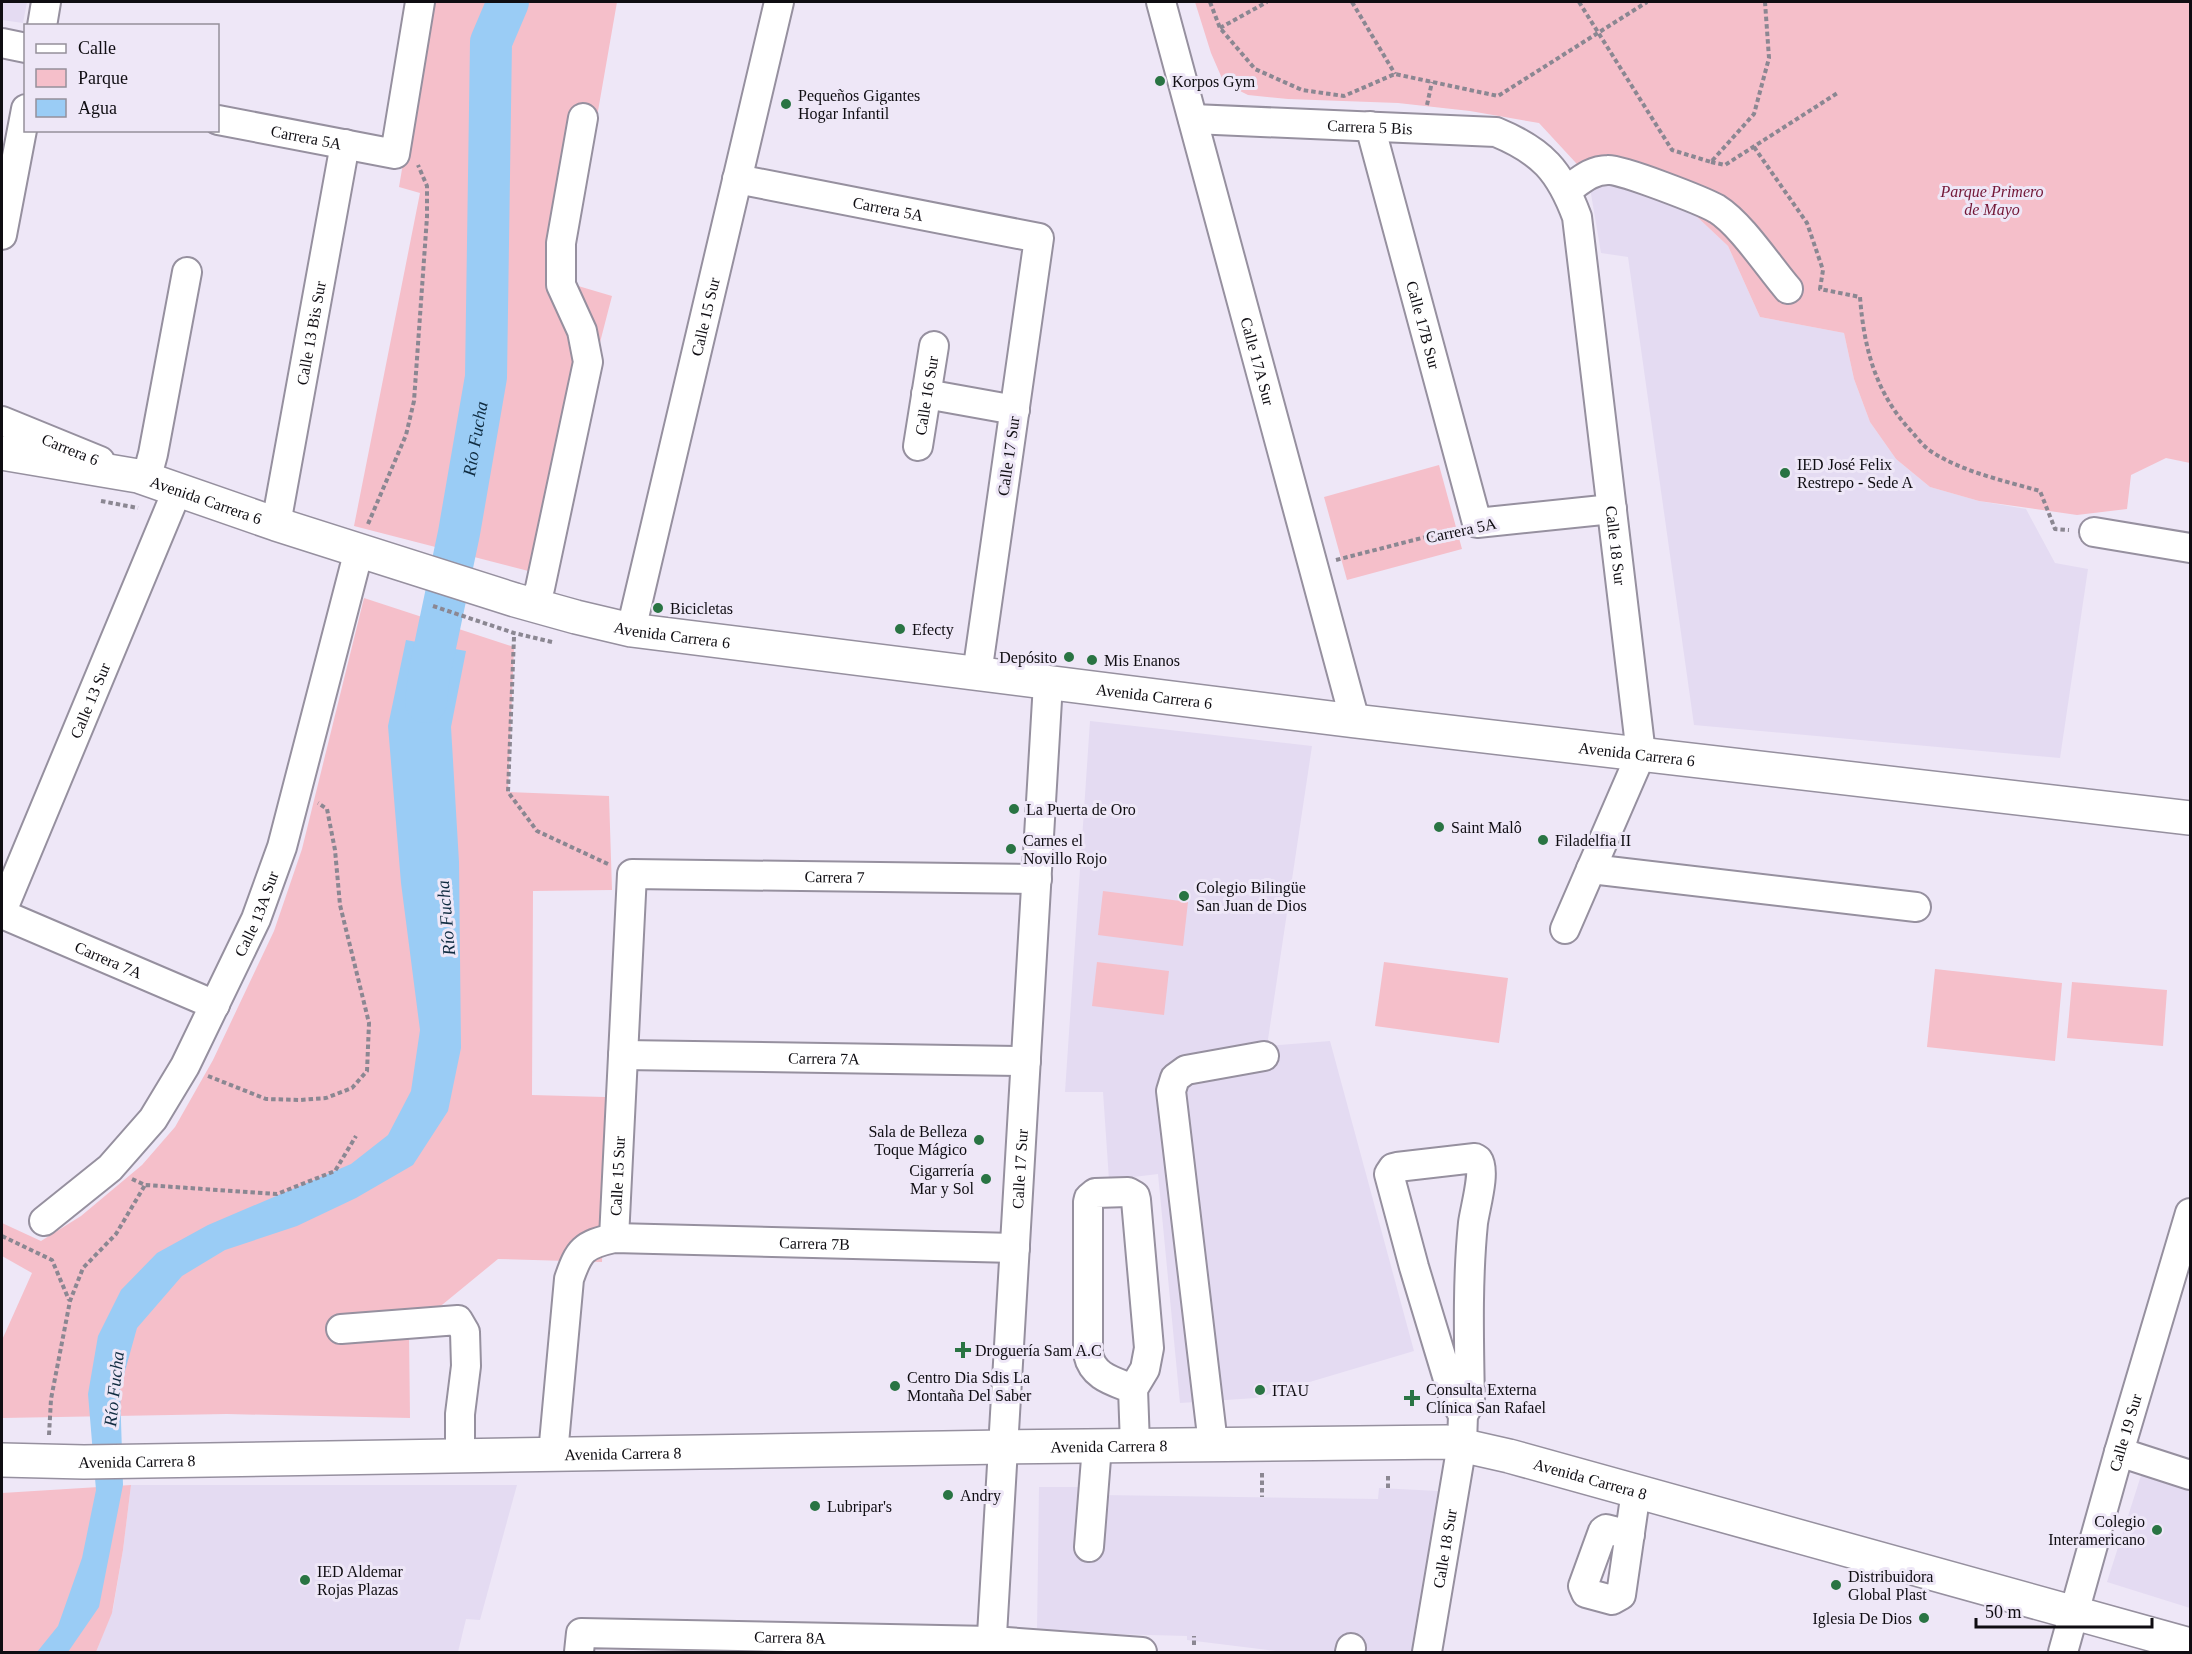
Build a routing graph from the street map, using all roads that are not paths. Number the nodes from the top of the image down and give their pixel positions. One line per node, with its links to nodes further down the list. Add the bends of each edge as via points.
1 (46, 2): 5 (street)
2 (420, 2): 13 (street, Carrera 5A, via 404,155)
3 (779, 2): 15 (street, Calle 15 Sur)
4 (1161, 2): 9 (street, Calle 17A Sur)
5 (42, 24)
6 (2, 44): 7 (street)
7 (24, 48)
8 (583, 118): 35 (street, via 561,243 561,285 582,332 588,362 540,588)
9 (1193, 119): 12 (street, Carrera 5 Bis); 39 (street, Calle 17A Sur)
10 (24, 120): 17 (street)
11 (219, 120): 13 (street, Carrera 5A)
12 (1370, 126): 14 (street, Carrera 5 Bis, via 1496,132); 31 (street, Calle 17B Sur)
13 (345, 144): 30 (street, Calle 13 Bis Sur)
14 (1541, 157): 16 (street, Calle 18 Sur)
15 (737, 179): 18 (street, Carrera 5A); 36 (street, Calle 15 Sur)
16 (1567, 190): 20 (street, via 1588,174 1609,169 1717,210); 29 (street, Calle 18 Sur, via 1577,217)
17 (2, 235)
18 (1039, 238): 23 (street, Calle 17 Sur)
19 (187, 272): 27 (street, via 153,454)
20 (1788, 289)
21 (934, 346): 22 (street, Calle 16 Sur)
22 (926, 394): 23 (street); 25 (street, Calle 16 Sur)
23 (1015, 410): 37 (street, Calle 17 Sur)
24 (2, 421): 27 (street, Carrera 6)
25 (918, 446)
26 (2, 453): 27 (main road, Avenida Carrera 6)
27 (142, 478): 28 (main road, Avenida Carrera 6)
28 (172, 502): 30 (main road, Avenida Carrera 6); 46 (street, Calle 13 Sur)
29 (1612, 509): 31 (street, Carrera 5A); 40 (street, Calle 18 Sur)
30 (276, 524): 33 (main road, Avenida Carrera 6)
31 (1477, 524)
32 (2094, 532): 34 (street)
33 (363, 538): 35 (main road, Avenida Carrera 6, via 468,601); 48 (street, Calle 13A Sur, via 282,847 256,919)
34 (2190, 548)
35 (533, 605): 36 (main road, Avenida Carrera 6)
36 (631, 630): 37 (main road, Avenida Carrera 6)
37 (977, 674): 38 (main road, Avenida Carrera 6)
38 (1048, 683): 39 (main road, Avenida Carrera 6); 44 (street, Calle 17 Sur)
39 (1355, 721): 40 (main road, Avenida Carrera 6)
40 (1641, 754): 41 (main road, Avenida Carrera 6); 42 (street)
41 (2190, 818)
42 (1591, 869): 45 (street); 47 (street)
43 (632, 874): 44 (street, Carrera 7); 49 (street, Calle 15 Sur)
44 (1037, 879): 51 (street, Calle 17 Sur)
45 (1916, 907)
46 (2, 912): 48 (street, Carrera 7A)
47 (1564, 929)
48 (215, 1005): 53 (street, Calle 13A Sur, via 153,1119 110,1168)
49 (623, 1055): 51 (street, Carrera 7A); 54 (street, Calle 15 Sur)
50 (1263, 1056): 59 (street, via 1186,1070 1175,1078 1171,1091)
51 (1026, 1062): 55 (street, Calle 17 Sur)
52 (2190, 1213): 63 (street, Calle 19 Sur)
53 (44, 1221)
54 (614, 1238): 55 (street, Carrera 7B); 64 (street, Calle 15 Sur, via 591,1243 576,1258 569,1279)
55 (1015, 1248): 62 (street, Calle 17 Sur)
56 (341, 1329): 65 (street, via 458,1320 465,1332 466,1366)
57 (1133, 1389): 57 (street, via 1145,1369 1149,1348 1136,1200 1128,1192 1095,1192 1088,1202 1088,1354 1102,1377); 60 (street)
58 (1463, 1430): 58 (street, Calle 18 Sur, via 1470,1403 1470,1258 1482,1167 1475,1158 1397,1167 1389,1174); 59 (main road, Avenida Carrera 8, via 1429,1442); 68 (main road, Avenida Carrera 8); 76 (street, Calle 18 Sur)
59 (1213, 1444): 60 (main road, Avenida Carrera 8)
60 (1135, 1445): 61 (main road, Avenida Carrera 8)
61 (1097, 1446): 62 (main road, Avenida Carrera 8); 70 (street)
62 (1004, 1447): 64 (main road, Avenida Carrera 8); 74 (street, Calle 17 Sur)
63 (2119, 1452): 67 (street); 71 (street, Calle 19 Sur)
64 (554, 1454): 65 (main road, Avenida Carrera 8)
65 (460, 1455): 66 (main road, Avenida Carrera 8)
66 (2, 1460)
67 (2190, 1475)
68 (1636, 1491): 69 (street); 71 (main road, Avenida Carrera 8)
69 (1630, 1535)
70 (1089, 1547)
71 (2074, 1613): 73 (main road, Avenida Carrera 8); 77 (street, Calle 19 Sur)
72 (580, 1643): 74 (street, Carrera 8A)
73 (2190, 1645)
74 (992, 1647): 75 (street, Carrera 8A)
75 (1142, 1653)
76 (1427, 1653)
77 (2063, 1653)

